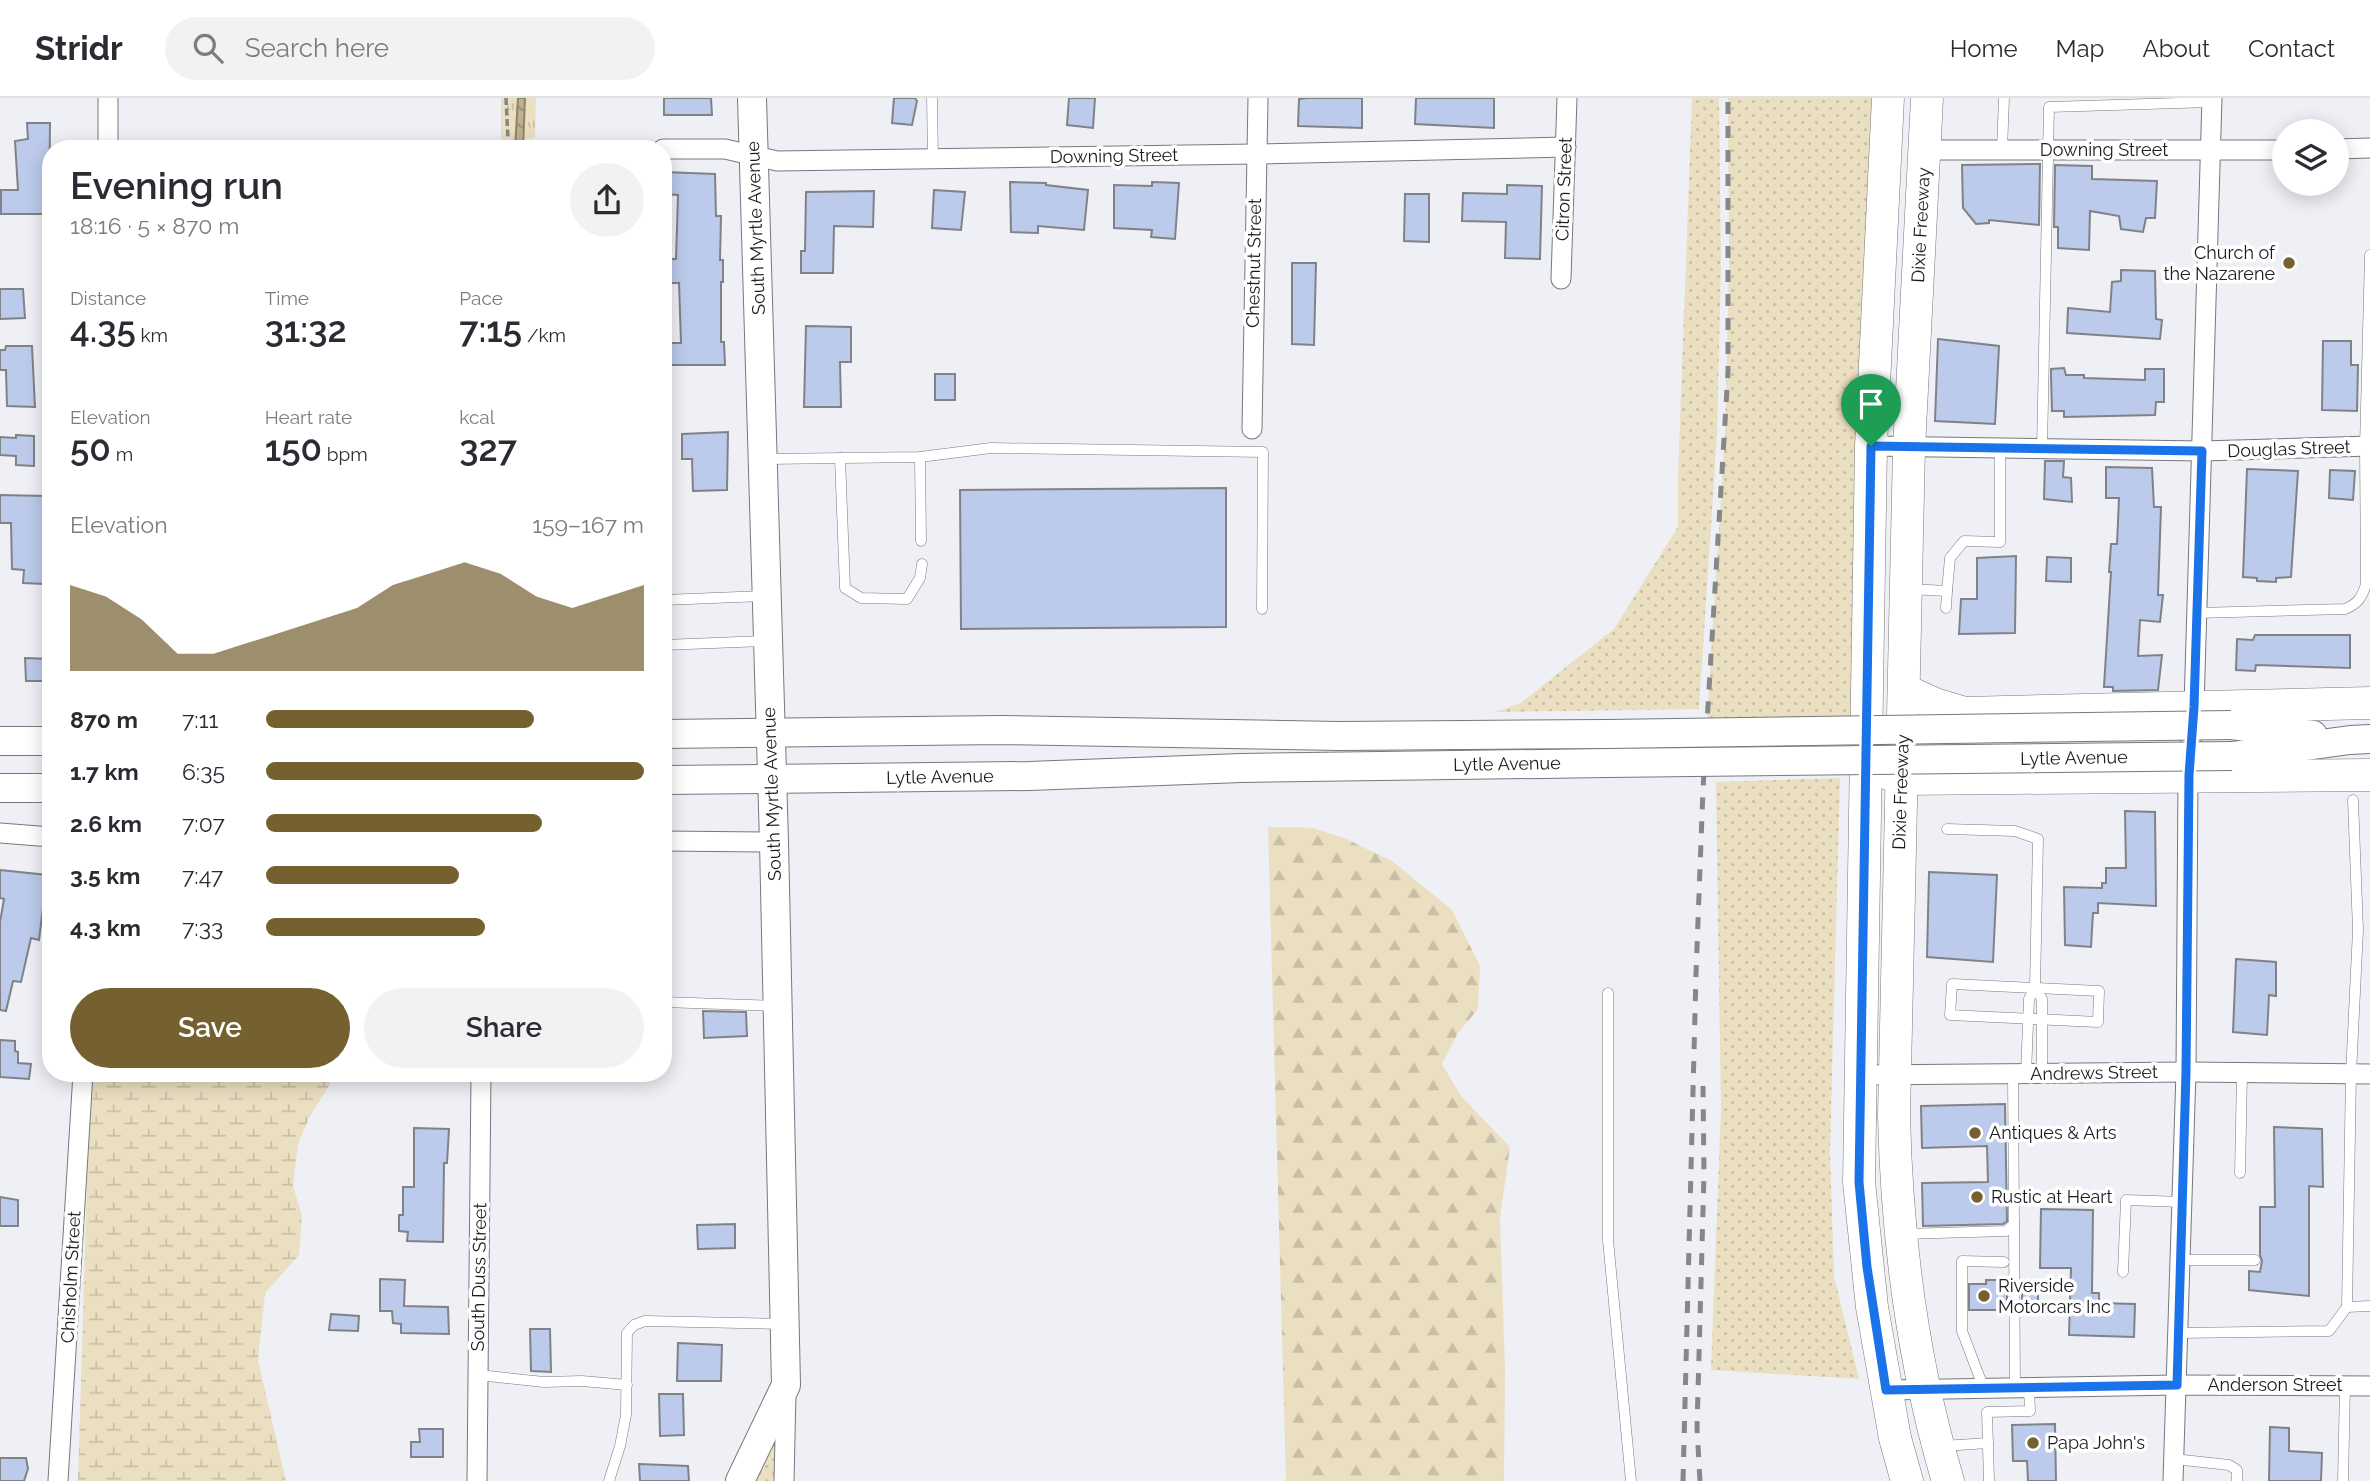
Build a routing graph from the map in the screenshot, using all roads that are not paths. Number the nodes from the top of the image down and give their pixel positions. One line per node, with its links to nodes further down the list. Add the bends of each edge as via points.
1 (108, 98): 11 (street)
2 (752, 98): 22 (main road, South Myrtle Avenue)
3 (932, 98): 23 (lane)
4 (1258, 98): 21 (street, Chestnut Street)
5 (1567, 98): 12 (street, Citron Street)
6 (1888, 98): 27 (main road, Dixie Freeway)
7 (1927, 98): 15 (main road, Dixie Freeway)
8 (2004, 98): 17 (lane)
9 (2212, 100): 10 (lane); 20 (street)
10 (2049, 102): 18 (lane)
11 (108, 140)
12 (1566, 147): 21 (street, Downing Street); 25 (street, Citron Street)
13 (2370, 148): 16 (street)
14 (672, 149): 22 (street, Downing Street, via 725,149)
15 (1924, 149): 17 (street, Downing Street); 29 (main road, Dixie Freeway)
16 (2349, 149)
17 (2002, 150): 18 (street, Downing Street)
18 (2050, 150): 20 (street, Downing Street); 31 (lane)
19 (2272, 150): 20 (street, Downing Street)
20 (2211, 151): 32 (street)
21 (1256, 154): 23 (street, Downing Street); 26 (street, Chestnut Street)
22 (753, 155): 23 (street, Downing Street, via 777,161); 35 (main road, South Myrtle Avenue)
23 (933, 159)
24 (2370, 255): 28 (lane)
25 (1561, 279)
26 (1252, 429)
27 (1871, 446): 29 (street, Douglas Street); 57 (main road, Dixie Freeway)
28 (2367, 446): 32 (street, Douglas Street); 44 (lane, via 2366,584 2355,605 2345,609)
29 (1909, 448): 30 (street, Douglas Street); 38 (main road, Dixie Freeway)
30 (2000, 449): 31 (street, Douglas Street); 39 (lane, via 2000,542 1964,541 1950,558)
31 (2042, 449): 32 (street, Douglas Street)
32 (2202, 451): 44 (street)
33 (920, 457): 34 (lane); 36 (lane); 43 (lane, via 991,449 1263,452)
34 (841, 458): 35 (lane); 37 (lane, via 845,588 861,598 907,599 920,578)
35 (763, 459): 40 (main road, South Myrtle Avenue)
36 (921, 541)
37 (922, 564)
38 (1906, 589): 39 (lane); 47 (main road, Dixie Freeway)
39 (1947, 591): 42 (lane)
40 (766, 596): 41 (lane); 45 (main road, South Myrtle Avenue)
41 (672, 600)
42 (1947, 608)
43 (1262, 609)
44 (2197, 612): 49 (street)
45 (768, 641): 46 (lane); 52 (main road, South Myrtle Avenue)
46 (672, 645)
47 (1904, 690): 50 (main road); 51 (main road, Dixie Freeway)
48 (2370, 703): 49 (main road)
49 (2194, 707): 50 (main road); 58 (street)
50 (1965, 713): 51 (main road, via 1928,718)
51 (1903, 729): 57 (main road); 60 (main road, Dixie Freeway)
52 (771, 732): 53 (main road, Lytle Avenue); 54 (main road, Lytle Avenue, bridge, via 1001,730 1339,736 2231,725); 59 (main road, South Myrtle Avenue)
53 (672, 734)
54 (2360, 739): 59 (main road, Lytle Avenue, bridge, via 2232,756 1241,768)
55 (0, 741): 56 (main road)
56 (42, 741)
57 (1866, 760): 60 (main road); 80 (main road, Dixie Freeway)
58 (2189, 775): 60 (main road); 64 (main road); 76 (street)
59 (772, 779): 61 (main road, Lytle Avenue); 69 (main road, South Myrtle Avenue)
60 (1901, 779): 81 (main road, Dixie Freeway)
61 (672, 780)
62 (0, 788): 63 (main road)
63 (42, 788)
64 (2361, 788): 79 (lane)
65 (1947, 829): 70 (lane, via 2015,831 2038,839)
66 (0, 833): 67 (street)
67 (42, 836)
68 (672, 841): 69 (street)
69 (774, 842): 73 (main road, South Myrtle Avenue)
70 (2035, 988): 74 (lane); 74 (lane, via 1952,984 1950,1015); 75 (lane, via 2042,999); 75 (lane, via 2099,991 2098,1022)
71 (1608, 993): 114 (lane, via 1608,1240)
72 (672, 1002): 73 (lane)
73 (777, 1006): 94 (main road, South Myrtle Avenue)
74 (2028, 1019): 75 (lane); 78 (lane)
75 (2042, 1020): 78 (lane)
76 (2186, 1072): 77 (street, Andrews Street); 78 (street, Andrews Street); 85 (street)
77 (2242, 1073): 79 (street, Andrews Street); 84 (lane)
78 (2027, 1074): 81 (street, Andrews Street); 86 (lane)
79 (2361, 1074): 93 (lane)
80 (1860, 1075): 81 (street, Andrews Street); 103 (main road, Dixie Freeway, via 1862,1227)
81 (1894, 1075): 87 (main road, Dixie Freeway)
82 (82, 1082): 109 (street, Chisholm Street)
83 (481, 1082): 96 (street, South Duss Street)
84 (2240, 1173)
85 (2182, 1202): 88 (street); 91 (lane, via 2126,1200)
86 (2014, 1224): 87 (lane, via 2006,1231); 102 (lane)
87 (1899, 1234): 105 (main road, Dixie Freeway)
88 (2180, 1260): 89 (lane); 95 (street)
89 (2255, 1260)
90 (2004, 1262): 104 (lane, via 1962,1261 1962,1331)
91 (2123, 1272)
92 (2370, 1306): 93 (lane)
93 (2347, 1307): 95 (lane, via 2329,1331)
94 (784, 1324): 97 (lane, via 645,1321 634,1325 627,1332); 98 (main road, South Myrtle Avenue)
95 (2178, 1333): 99 (street)
96 (478, 1375): 97 (lane); 110 (street, South Duss Street)
97 (627, 1385): 111 (lane, via 626,1415)
98 (786, 1385): 112 (main road, South Myrtle Avenue); 113 (street)
99 (2177, 1385): 100 (street, Anderson Street); 102 (street, Anderson Street); 108 (street)
100 (2346, 1386): 101 (street, Anderson Street); 120 (lane)
101 (2370, 1386)
102 (2022, 1389): 104 (street, Anderson Street); 106 (lane, via 2030,1411 1987,1412)
103 (1886, 1390): 105 (street, Anderson Street); 115 (main road, Dixie Freeway)
104 (1983, 1390): 105 (street, Anderson Street)
105 (1924, 1391): 107 (main road, Dixie Freeway)
106 (1988, 1443): 107 (lane); 117 (lane)
107 (1938, 1446): 116 (main road, Dixie Freeway)
108 (2174, 1459): 118 (street); 119 (lane, via 2229,1465 2237,1470)
109 (58, 1481)
110 (477, 1481)
111 (609, 1481)
112 (740, 1481)
113 (784, 1481)
114 (1631, 1481)
115 (1907, 1481)
116 (1948, 1481)
117 (1989, 1481)
118 (2173, 1481)
119 (2238, 1481)
120 (2343, 1481)

